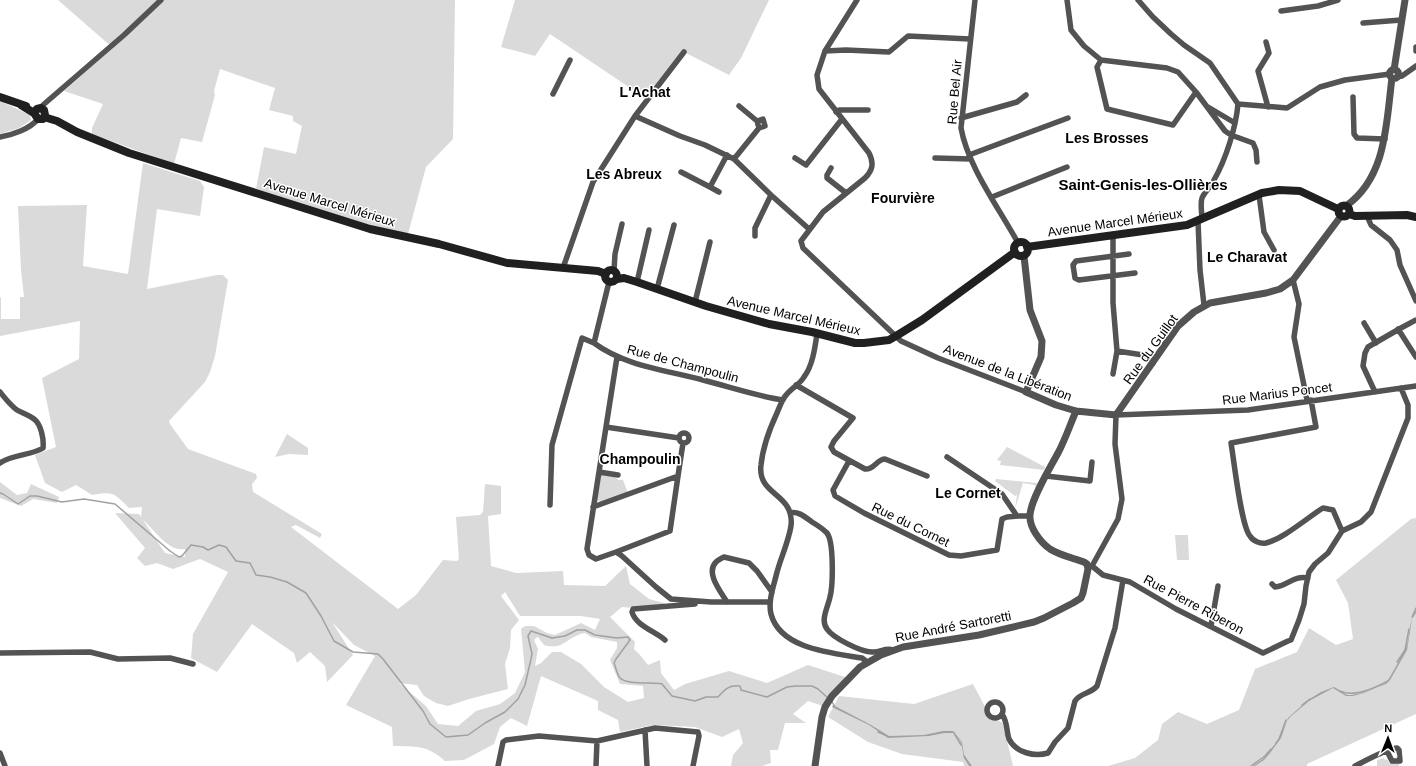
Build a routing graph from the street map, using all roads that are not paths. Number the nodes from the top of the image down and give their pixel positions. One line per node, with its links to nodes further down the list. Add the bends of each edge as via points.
1 (161, 0): 32 (street, via 43,105)
2 (857, 0): 14 (street, Avenue de la Libération)
3 (975, 0): 11 (street, Rue Bel Air)
4 (1067, 0): 18 (street, via 1071,30 1084,46)
5 (1138, 0): 26 (street, via 1171,34 1210,63)
6 (1338, 0): 8 (street, via 1318,6)
7 (1405, 0): 9 (street, Rue du Guillot)
8 (1281, 11)
9 (1401, 20): 10 (street); 20 (street, Rue du Guillot)
10 (1363, 23)
11 (970, 39): 14 (street, via 908,36 889,52); 34 (street, Rue Bel Air)
12 (1266, 42): 29 (street, via 1269,53 1258,71)
13 (1416, 47): 15 (street)
14 (825, 51): 31 (street, Avenue de la Libération, via 817,75 819,90)
15 (1416, 51)
16 (684, 52): 33 (street)
17 (570, 60): 22 (street)
18 (1101, 60): 21 (street, via 1167,68 1178,72); 21 (street, via 1097,67 1107,110 1173,125)
19 (1416, 66): 20 (street, via 1402,76)
20 (1393, 74): 29 (street, via 1362,77 1320,87 1288,108); 40 (street, Rue du Guillot)
21 (1196, 92): 28 (street)
22 (553, 94)
23 (1026, 95): 34 (street, via 1017,102)
24 (0, 97): 32 (main road, Avenue Marcel Mérieux)
25 (1353, 97): 40 (street, via 1354,134 1357,138)
26 (1238, 104): 29 (street); 37 (street)
27 (739, 106): 45 (street, via 757,121 759,128)
28 (1207, 106): 37 (street); 38 (street, via 1225,131)
29 (1268, 107)
30 (868, 110): 31 (street)
31 (836, 112): 36 (street, Avenue de la Libération)
32 (40, 113): 39 (street, via 34,124); 74 (main road, Avenue Marcel Mérieux, via 77,132 129,153 370,229 439,244 507,263)
33 (635, 116): 41 (street); 74 (street, via 593,182)
34 (961, 118): 42 (street, Rue Bel Air, via 963,141)
35 (1068, 118): 42 (street)
36 (842, 119): 43 (street, via 806,165); 52 (street, Avenue de la Libération, via 869,153 873,165 870,173)
37 (1235, 123): 38 (street)
38 (1231, 135): 46 (street, via 1253,143); 59 (street, via 1214,181 1201,199)
39 (0, 137)
40 (1385, 139): 56 (street, Rue du Guillot, via 1375,172)
41 (728, 156): 45 (street); 50 (street)
42 (970, 157): 44 (street); 55 (street, Rue Bel Air)
43 (795, 158)
44 (935, 158)
45 (734, 159): 53 (street)
46 (1257, 162)
47 (1067, 167): 55 (street)
48 (832, 168): 52 (street, via 827,178)
49 (681, 172): 50 (street)
50 (710, 187): 51 (street)
51 (719, 192)
52 (846, 193): 62 (street, Avenue de la Libération, via 823,212)
53 (771, 195): 62 (street); 65 (street, via 755,228)
54 (1258, 195): 56 (main road, Avenue Marcel Mérieux, via 1279,190 1300,191); 59 (main road, Avenue Marcel Mérieux); 69 (street, via 1264,232)
55 (992, 197): 67 (street, Rue Bel Air)
56 (1344, 212): 57 (main road, Avenue Marcel Mérieux, via 1355,216); 78 (street, Rue du Guillot)
57 (1367, 216): 58 (main road, Avenue Marcel Mérieux); 81 (street, via 1371,225 1390,240 1397,250 1400,265)
58 (1416, 217)
59 (1200, 220): 64 (main road, Avenue Marcel Mérieux, via 1187,225); 83 (street, via 1200,270)
60 (622, 224): 77 (street)
61 (674, 224): 80 (street)
62 (809, 229): 88 (street, Avenue de la Libération, via 801,241 803,248)
63 (649, 230): 79 (street)
64 (1113, 235): 68 (main road, Avenue Marcel Mérieux); 73 (street)
65 (755, 236)
66 (710, 242): 82 (street)
67 (1018, 243): 68 (main road); 70 (main road)
68 (1027, 247): 72 (main road)
69 (1274, 250)
70 (1015, 252): 72 (main road); 88 (main road, Avenue Marcel Mérieux)
71 (1129, 254): 73 (street)
72 (1024, 256): 100 (street, via 1030,310 1042,341 1042,357)
73 (1113, 256): 76 (street); 76 (street, via 1076,261 1073,265 1075,278 1079,280)
74 (563, 268): 77 (main road, Avenue Marcel Mérieux, via 598,271)
75 (1135, 273): 76 (street)
76 (1113, 275): 91 (street)
77 (612, 276): 79 (main road, Avenue Marcel Mérieux); 89 (street)
78 (1293, 280): 83 (street, Rue du Guillot, via 1280,289 1266,293); 103 (street, via 1299,304 1294,338)
79 (637, 282): 80 (main road, Avenue Marcel Mérieux)
80 (657, 289): 82 (main road, Avenue Marcel Mérieux)
81 (1416, 301)
82 (695, 302): 87 (main road, Avenue Marcel Mérieux, via 770,324)
83 (1204, 305): 94 (street, Rue du Guillot, via 1178,326)
84 (1416, 320): 86 (street)
85 (1364, 323): 90 (street)
86 (1398, 329): 90 (street); 93 (street)
87 (817, 334): 88 (main road, Avenue Marcel Mérieux, via 855,343 889,340); 96 (street, via 815,348 804,378)
88 (896, 336): 100 (street, Avenue de la Libération, via 901,341 938,358)
89 (594, 343): 92 (street, Rue de Champoulin); 118 (street, via 582,338 552,445)
90 (1376, 343): 101 (street, via 1368,347 1363,360 1364,370)
91 (1117, 351): 94 (street, via 1143,355); 95 (street)
92 (617, 357): 102 (street, Rue de Champoulin, via 767,398); 106 (street)
93 (1416, 357)
94 (1153, 363): 105 (street, Rue du Guillot)
95 (1113, 374)
96 (796, 385): 102 (street); 110 (street, via 853,418 831,447)
97 (1416, 386): 98 (street, Rue Marius Poncet)
98 (1401, 388): 101 (street, Rue Marius Poncet); 123 (street, via 1408,405 1408,418 1371,512 1361,522)
99 (0, 392): 111 (street, via 16,409 37,422 44,443 43,448 38,451 6,458)
100 (1026, 392): 104 (street, Avenue de la Libération)
101 (1375, 392): 103 (street, Rue Marius Poncet)
102 (783, 400): 120 (street, via 768,430 760,469 763,482 783,500)
103 (1309, 400): 105 (street, Rue Marius Poncet, via 1248,410); 123 (street, via 1316,428 1232,443 1247,531 1250,537 1259,543 1266,543 1285,534 1323,508 1333,510)
104 (1076, 411): 105 (street, Avenue de la Libération); 117 (street)
105 (1116, 415): 125 (street, via 1115,444 1122,499 1118,519)
106 (606, 427): 107 (street); 113 (street)
107 (679, 438): 108 (street); 108 (street, via 683,433 688,435 689,440)
108 (683, 443): 115 (street)
109 (946, 457): 121 (street, via 1002,494)
110 (848, 461): 116 (street, via 867,470 882,459 890,460); 121 (street, Rue du Cornet, via 833,490 835,496 949,555 961,556 997,550 1002,519)
111 (0, 462)
112 (1092, 462): 117 (street, via 1090,481)
113 (599, 472): 114 (street); 119 (street)
114 (618, 475)
115 (678, 476): 119 (street); 124 (street, via 670,531)
116 (927, 476)
117 (1046, 476): 122 (street)
118 (550, 505)
119 (593, 507): 124 (street, via 588,555 596,559)
120 (790, 513): 130 (street, via 791,525 787,544); 136 (street, via 796,512 808,518 827,534 830,541 832,589 824,619 829,633 846,644 870,652 888,648)
121 (1018, 516): 122 (street)
122 (1030, 516): 125 (street, via 1034,529 1044,544 1056,552)
123 (1342, 531): 126 (street, via 1328,553 1309,572)
124 (616, 552): 131 (street, via 671,599)
125 (1090, 566): 127 (street, Rue Pierre Riberon, via 1103,575); 136 (street, Rue André Sartoretti, via 1081,598 1044,618 979,635 913,644)
126 (1308, 578): 128 (street, via 1295,578 1280,587); 134 (street, Rue Pierre Riberon, via 1304,604 1291,640 1264,653)
127 (1123, 580): 134 (street, Rue Pierre Riberon); 140 (street, via 1115,628 1097,686 1094,690 1077,697 1068,728 1048,753 1026,753 1016,747 1009,738 1006,720)
128 (1272, 584)
129 (1218, 586): 134 (street)
130 (772, 592): 132 (street, via 749,563 724,557 716,561 712,569 713,578); 133 (street)
131 (711, 602): 132 (street); 135 (street, via 633,609 632,615 640,624)
132 (726, 602): 133 (street)
133 (770, 602): 138 (street, via 774,624 788,638 814,649 862,658)
134 (1210, 626)
135 (665, 640)
136 (893, 650): 138 (street, Rue André Sartoretti)
137 (0, 653): 139 (street, via 90,652 118,659 170,658)
138 (867, 662): 151 (street, Rue André Sartoretti, via 830,698 822,717)
139 (193, 664)
140 (1002, 714)
141 (645, 730): 142 (street); 149 (street); 150 (street, via 655,728 698,732)
142 (597, 741): 147 (street, via 539,736 506,740 503,742); 148 (street)
143 (1387, 751): 145 (street)
144 (0, 753): 146 (street)
145 (1370, 759): 152 (street); 153 (street)
146 (5, 766)
147 (498, 766)
148 (596, 766)
149 (647, 766)
150 (693, 766)
151 (815, 766)
152 (1355, 766)
153 (1371, 766)

